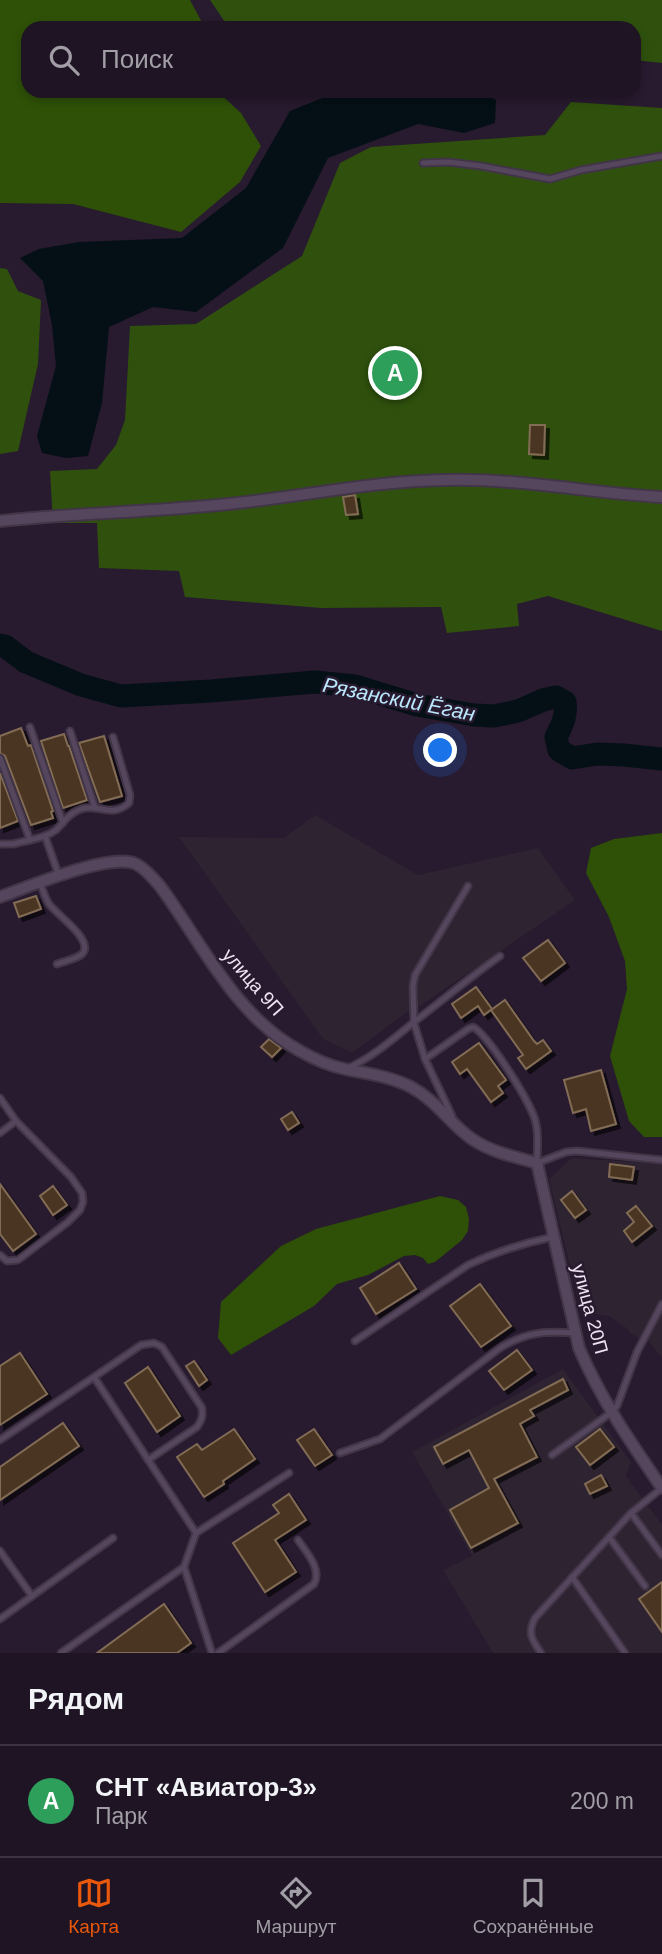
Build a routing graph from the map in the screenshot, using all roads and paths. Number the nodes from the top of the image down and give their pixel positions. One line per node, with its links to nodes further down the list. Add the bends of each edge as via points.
1 (662, 156): 2 (lane, via 550,179 481,166)
2 (423, 163)
3 (662, 498): 4 (street, via 445,480 229,504)
4 (0, 521)
5 (30, 727): 10 (lane)
6 (70, 731): 9 (lane)
7 (113, 737): 9 (lane, via 130,799 116,810)
8 (0, 758): 12 (lane)
9 (94, 808): 10 (lane, via 72,813)
10 (62, 823): 11 (lane)
11 (45, 836): 12 (lane); 14 (lane)
12 (30, 841): 13 (lane)
13 (0, 844)
14 (60, 877): 15 (street, улица 9П); 22 (street, улица 9П, via 113,861 136,864 148,872 226,983 258,1019 300,1051)
15 (40, 883): 17 (street, улица 9П); 19 (lane, via 48,903 85,945 81,955)
16 (468, 886): 20 (lane, via 415,975)
17 (0, 897)
18 (500, 956): 20 (lane)
19 (57, 964)
20 (414, 1023): 21 (lane); 22 (lane)
21 (425, 1059): 25 (lane); 28 (lane, via 468,1029 481,1032 534,1115)
22 (345, 1069): 25 (street, улица 9П, via 413,1088)
23 (0, 1098): 24 (lane)
24 (16, 1121): 26 (lane); 30 (lane, via 71,1177 83,1202 75,1216 18,1260)
25 (458, 1127): 28 (street, улица 9П, via 484,1147)
26 (0, 1133)
27 (662, 1160): 28 (lane, via 577,1151)
28 (537, 1163): 29 (street, улица 20П)
29 (553, 1237): 32 (street, улица 20П); 33 (lane, via 468,1265)
30 (1, 1257)
31 (662, 1304): 35 (lane)
32 (575, 1332): 35 (street, улица 20П, via 586,1365); 37 (lane, via 544,1331 517,1338 380,1439)
33 (355, 1341)
34 (94, 1377): 36 (lane); 39 (lane); 39 (lane, via 141,1345 154,1343 162,1347 202,1408 197,1427)
35 (612, 1412): 38 (lane); 41 (street, улица 20П)
36 (0, 1440)
37 (340, 1453)
38 (552, 1455)
39 (148, 1460): 43 (lane)
40 (289, 1472): 43 (lane)
41 (662, 1488): 42 (lane)
42 (631, 1513): 44 (lane); 48 (lane)
43 (196, 1533): 49 (lane)
44 (609, 1537): 50 (lane); 51 (lane)
45 (113, 1538): 52 (lane)
46 (298, 1540): 56 (lane, via 316,1568 314,1584)
47 (0, 1551): 52 (lane)
48 (662, 1555)
49 (184, 1567): 54 (lane); 55 (lane)
50 (572, 1577): 57 (lane, via 531,1625 532,1640); 58 (lane)
51 (645, 1586)
52 (32, 1596): 53 (lane)
53 (0, 1619)
54 (61, 1653)
55 (212, 1653)
56 (218, 1653)
57 (541, 1653)
58 (625, 1653)

